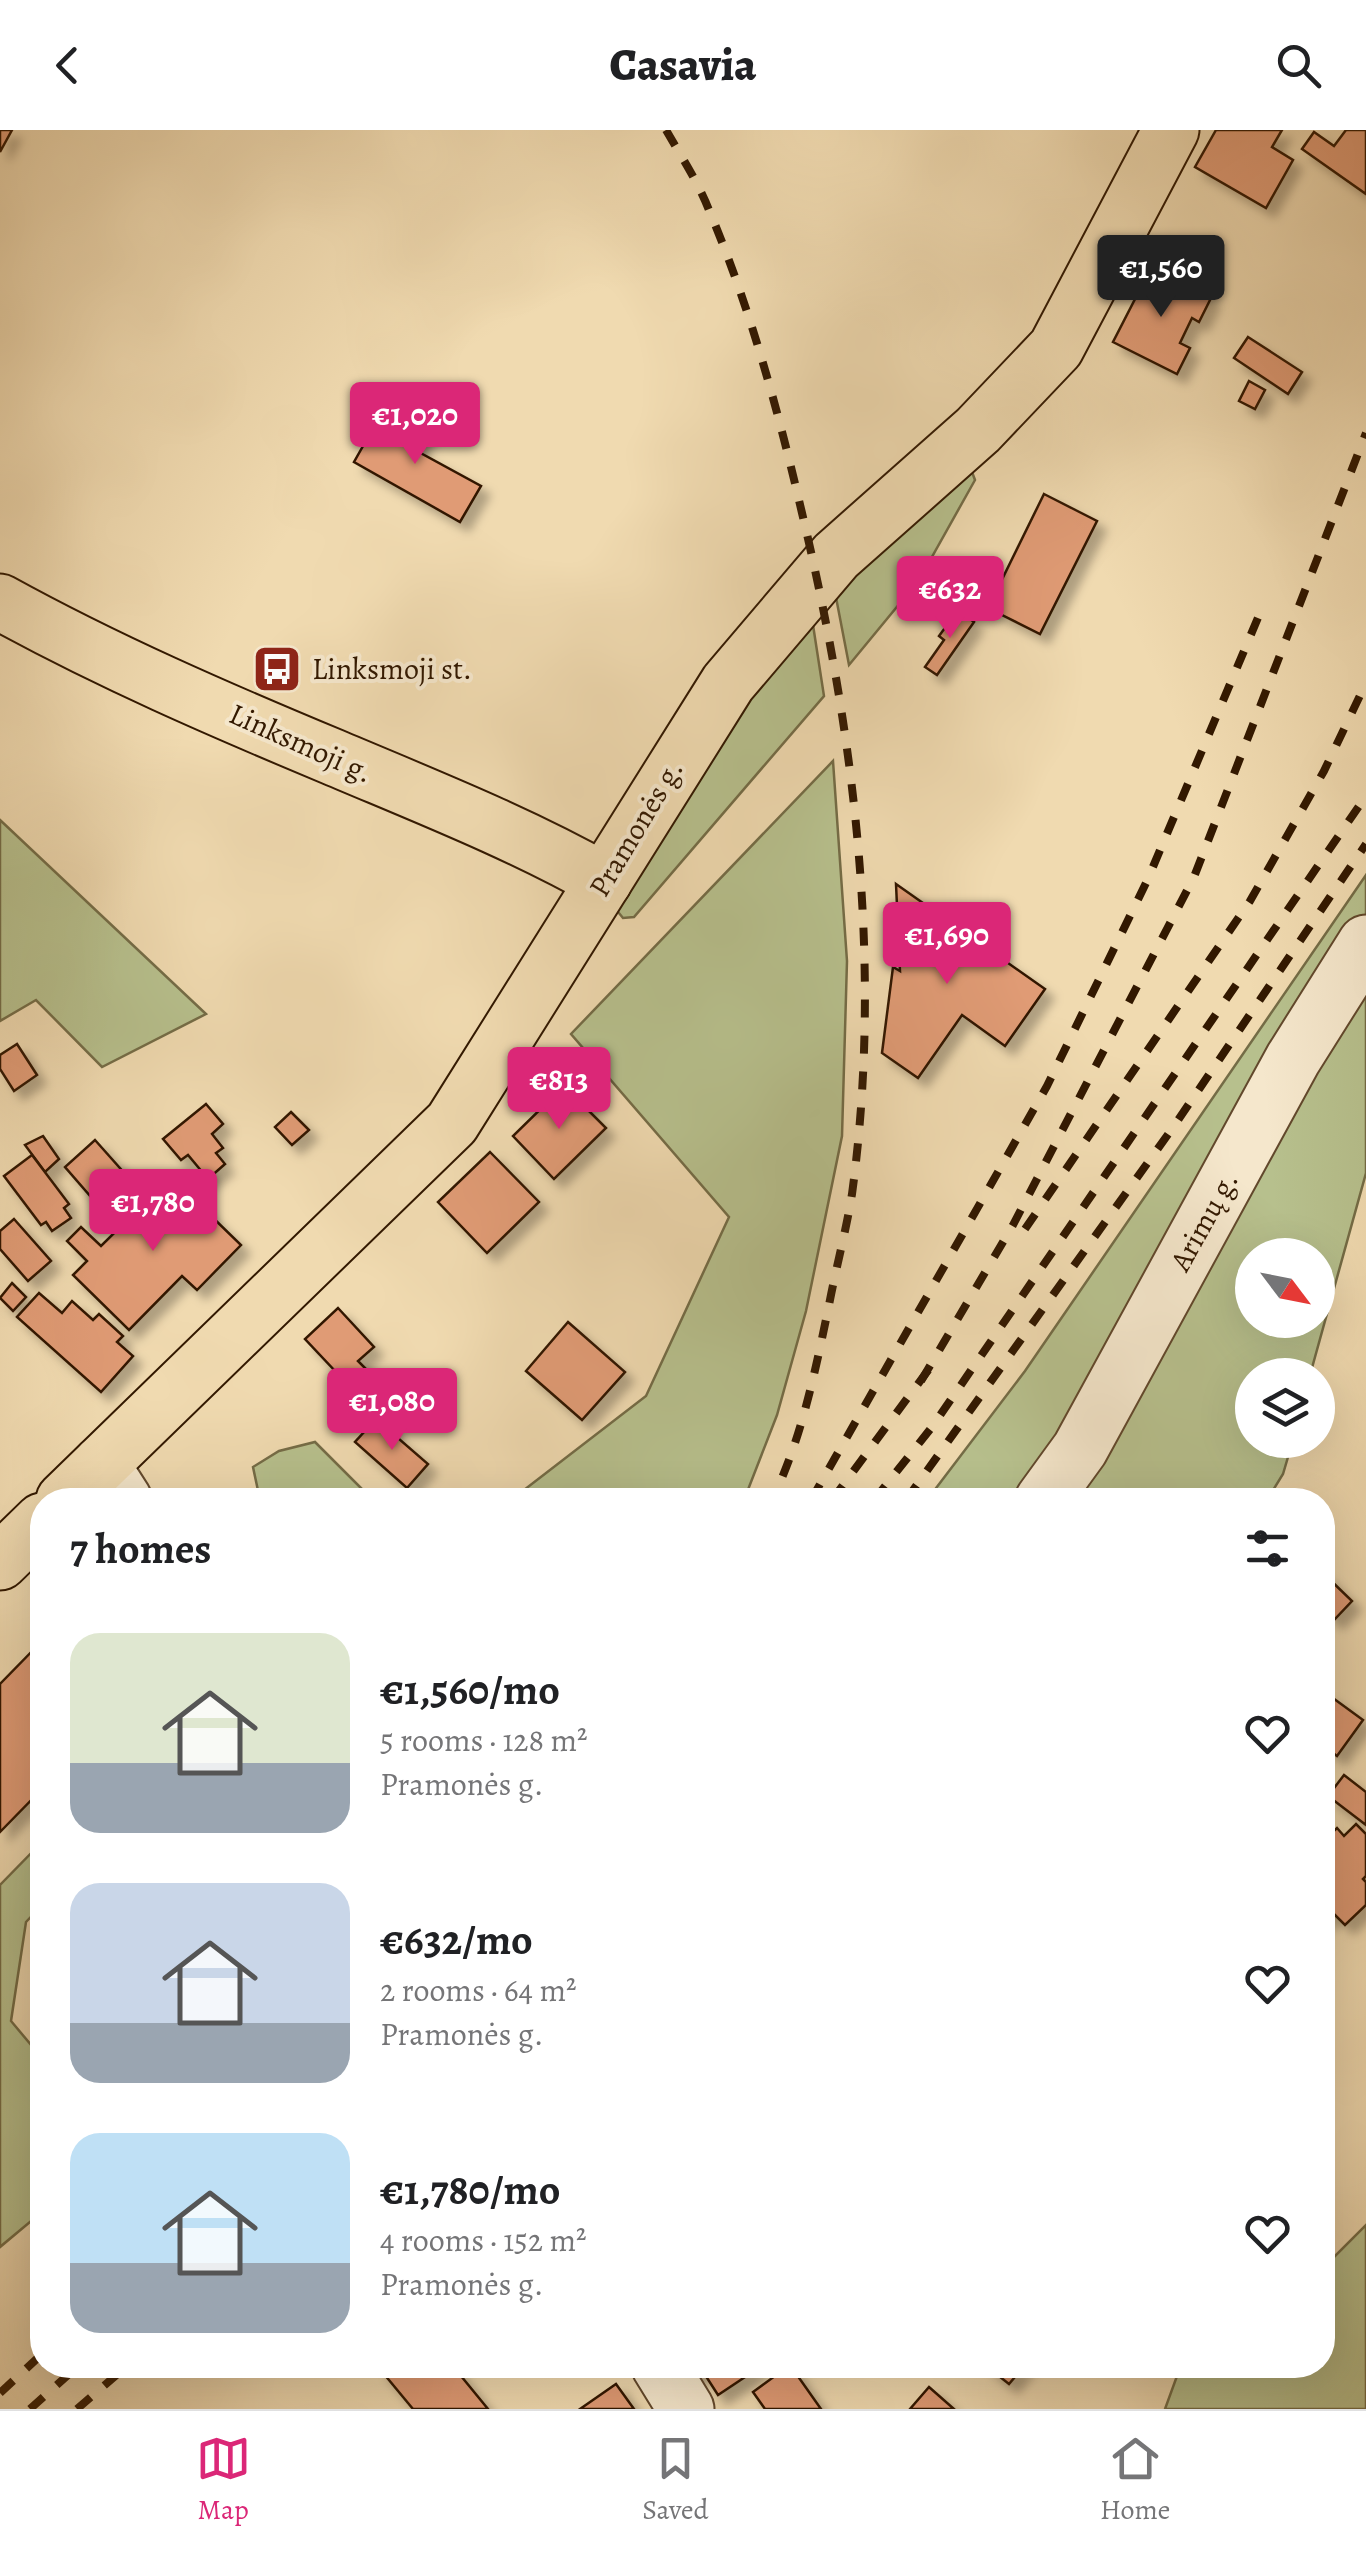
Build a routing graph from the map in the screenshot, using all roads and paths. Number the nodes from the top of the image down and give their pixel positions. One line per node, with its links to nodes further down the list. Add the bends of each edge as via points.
1 (1171, 130): 3 (main road, Pramonės g., via 1056,348 978,430 804,590 728,682)
2 (0, 602): 3 (main road, Linksmoji g., via 69,640 473,816)
3 (604, 881): 5 (main road, Pramonės g., via 452,1122)
4 (1366, 944): 6 (street, Arimų g., via 1292,1059 1080,1450)
5 (96, 1488)
6 (1052, 1488)
7 (30, 1533): 8 (main road)
8 (0, 1562)
9 (667, 2378): 10 (street)
10 (686, 2409)

